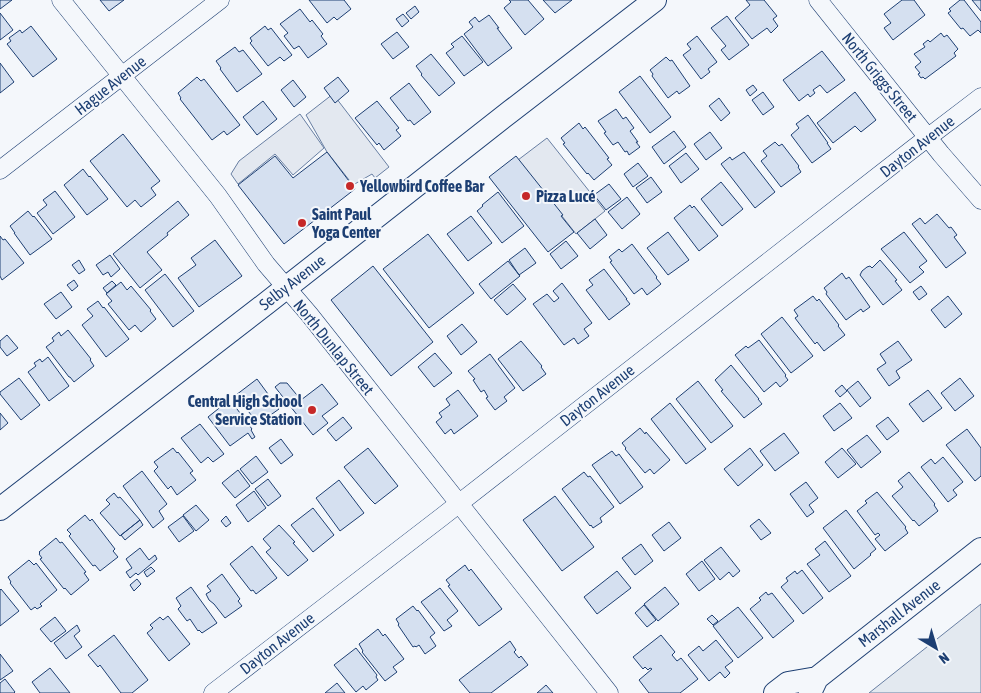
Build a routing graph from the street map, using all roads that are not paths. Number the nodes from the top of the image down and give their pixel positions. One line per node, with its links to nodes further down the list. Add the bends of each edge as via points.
1 (61, 0): 5 (street, North Dunlap Street)
2 (220, 0): 5 (street, Hague Avenue)
3 (655, 0): 10 (street, Selby Avenue)
4 (818, 0): 7 (street, North Griggs Street)
5 (122, 76): 8 (street, Hague Avenue); 10 (street, North Dunlap Street)
6 (981, 97): 7 (street, Dayton Avenue)
7 (928, 137): 9 (street, North Griggs Street); 11 (street, Dayton Avenue)
8 (0, 170)
9 (981, 200)
10 (287, 287): 11 (street, North Dunlap Street); 12 (street, Selby Avenue)
11 (459, 503): 15 (street, Dayton Avenue); 16 (street, North Dunlap Street)
12 (0, 509)
13 (981, 549): 14 (street, Marshall Avenue)
14 (814, 685): 17 (street, Marshall Avenue, via 788,682)
15 (213, 693)
16 (608, 693)
17 (775, 693)

